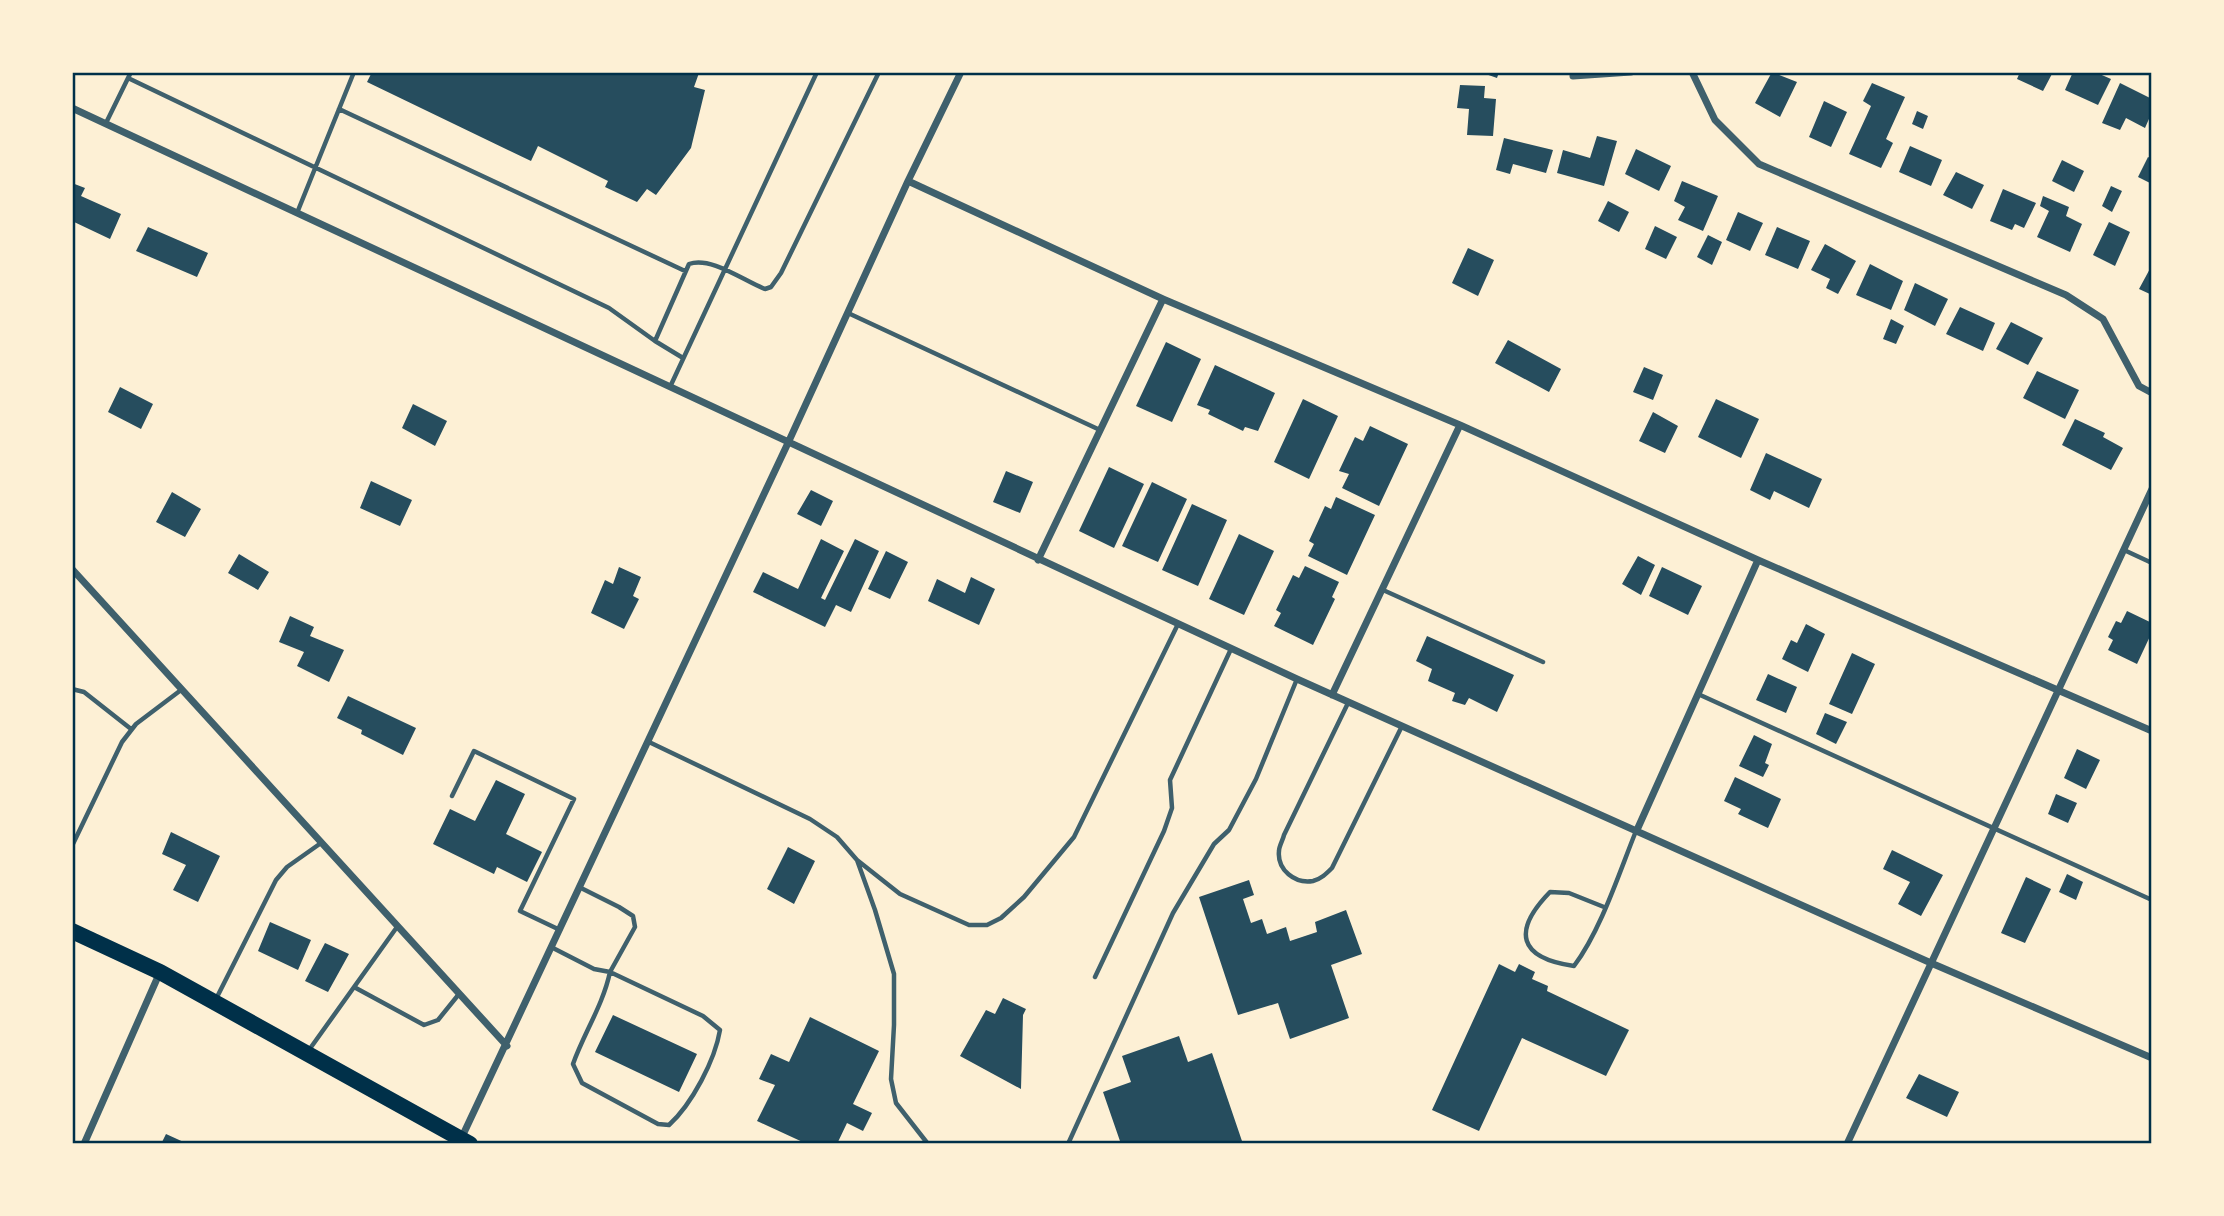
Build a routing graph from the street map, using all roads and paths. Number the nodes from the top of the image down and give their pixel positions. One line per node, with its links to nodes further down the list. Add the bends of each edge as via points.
1 (131, 72): 9 (lane)
2 (354, 72): 11 (lane)
3 (817, 72): 16 (lane)
4 (879, 72): 16 (lane, via 771,287 765,289)
5 (961, 72): 14 (street)
6 (1631, 72): 8 (street)
7 (1692, 72): 23 (street, via 1715,120 1759,164 2066,295 2103,319 2139,387)
8 (1573, 76)
9 (128, 78): 12 (lane); 13 (lane)
10 (72, 108): 12 (street)
11 (339, 109): 13 (lane); 17 (lane)
12 (106, 124): 15 (street)
13 (315, 167): 15 (lane); 20 (lane, via 609,308)
14 (908, 181): 18 (street); 19 (street)
15 (297, 214): 22 (street)
16 (724, 269): 17 (lane, via 696,262); 21 (lane)
17 (685, 271): 20 (lane)
18 (1163, 299): 24 (street); 25 (street)
19 (848, 313): 25 (lane); 26 (street)
20 (655, 341): 21 (lane)
21 (683, 358): 22 (lane)
22 (670, 387): 26 (street)
23 (2152, 393)
24 (1460, 425): 30 (street); 33 (street)
25 (1100, 430): 29 (street)
26 (788, 443): 29 (street); 47 (street)
27 (2152, 489): 28 (street)
28 (2124, 550): 31 (lane); 40 (street)
29 (1038, 560): 34 (street)
30 (1758, 560): 40 (street); 41 (street)
31 (2152, 563)
32 (72, 569): 38 (street)
33 (1383, 590): 36 (lane); 42 (street)
34 (1178, 624): 35 (street); 53 (lane, via 1074,837 1001,918 987,925 969,925 900,894)
35 (1231, 649): 37 (street); 64 (lane, via 1170,780 1172,808 1164,831)
36 (1543, 662)
37 (1297, 680): 42 (street); 74 (lane, via 1256,779 1229,830 1214,844 1173,913)
38 (181, 689): 45 (lane); 51 (street)
39 (72, 690): 45 (lane, via 84,692)
40 (2059, 690): 46 (street); 49 (street)
41 (1698, 694): 49 (lane); 50 (street)
42 (1332, 695): 43 (street)
43 (1348, 703): 44 (street); 44 (lane, via 1279,851 1280,865 1297,880 1310,882 1332,868)
44 (1402, 726): 50 (street)
45 (131, 729): 52 (lane)
46 (2152, 731)
47 (649, 742): 53 (lane, via 810,819 837,837); 54 (street)
48 (453, 796): 59 (lane, via 474,751 574,799 520,911)
49 (1995, 827): 55 (lane); 61 (street)
50 (1636, 830): 56 (lane); 61 (street)
51 (321, 843): 57 (street); 67 (lane, via 276,880)
52 (72, 846)
53 (856, 860): 73 (lane, via 894,974 891,1079 897,1103)
54 (580, 888): 59 (street); 63 (lane, via 633,916 635,927)
55 (2152, 900)
56 (1604, 907): 56 (lane, via 1574,966 1555,963 1526,943 1525,926 1550,892 1569,893)
57 (397, 927): 65 (lane); 66 (street)
58 (72, 931): 62 (highway)
59 (561, 931): 60 (street)
60 (552, 948): 63 (lane); 68 (street)
61 (1931, 962): 70 (street); 75 (street)
62 (160, 972): 67 (highway); 72 (street)
63 (610, 972): 63 (lane, via 606,994 573,1065 582,1083 658,1124 669,1125 680,1115 717,1050 720,1030 704,1016)
64 (1095, 978)
65 (354, 987): 66 (lane, via 424,1025 438,1020); 69 (lane)
66 (459, 994): 68 (street)
67 (214, 1003): 69 (highway)
68 (507, 1046): 71 (street)
69 (306, 1054): 71 (highway)
70 (2152, 1058)
71 (463, 1143)
72 (84, 1144)
73 (928, 1144)
74 (1068, 1144)
75 (1847, 1144)

